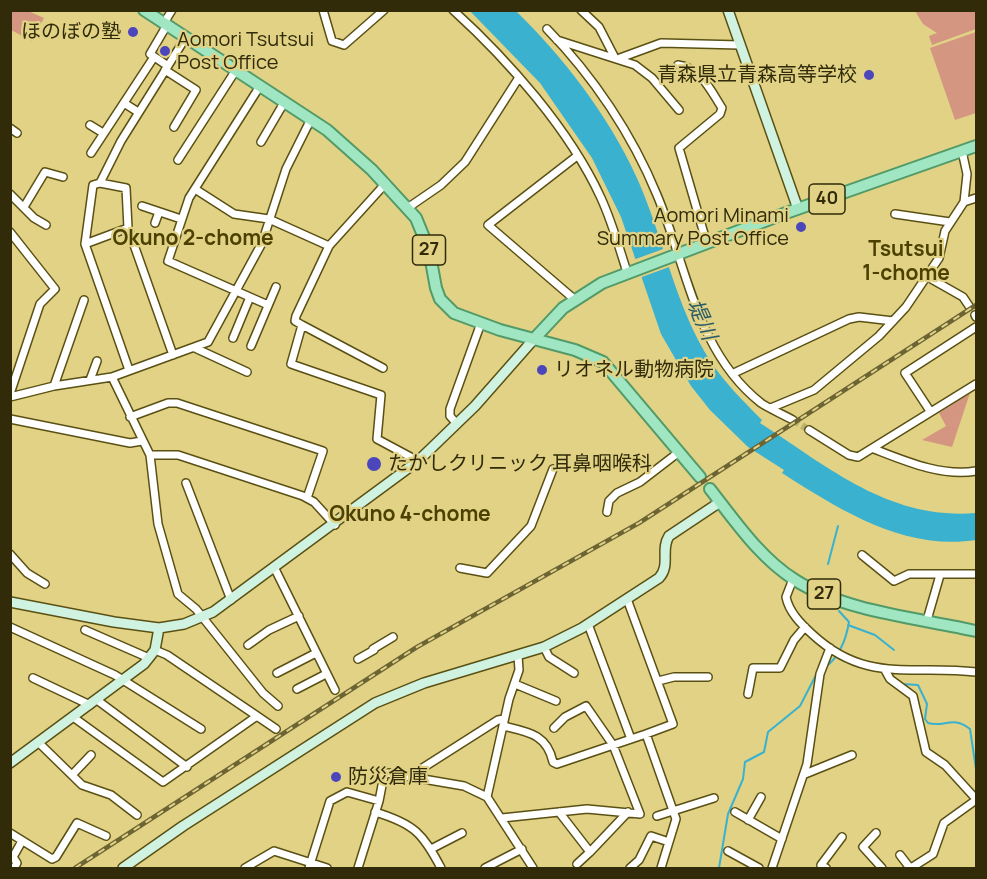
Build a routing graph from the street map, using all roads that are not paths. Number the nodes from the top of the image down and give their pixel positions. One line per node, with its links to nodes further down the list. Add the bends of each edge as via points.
1 (144, 10): 8 (main road, 27)
2 (172, 10): 8 (street)
3 (323, 10): 4 (street, via 332,41 344,45)
4 (384, 10)
5 (453, 10): 18 (street)
6 (581, 10): 14 (street, via 599,27)
7 (728, 10): 12 (street)
8 (166, 24): 10 (main road, 27); 13 (street, via 150,52)
9 (547, 29): 11 (street)
10 (186, 37): 16 (street); 17 (main road, 27)
11 (557, 40): 14 (street); 59 (street, via 599,93 631,144 657,194)
12 (740, 45): 14 (street, via 662,42); 46 (street)
13 (154, 57): 16 (street); 21 (street)
14 (617, 58): 22 (street, via 645,72)
15 (678, 65): 57 (street, via 687,66 700,76 722,108 720,114 679,148)
16 (167, 68): 23 (street); 26 (street, via 196,90)
17 (236, 70): 19 (main road, 27); 35 (street)
18 (518, 79): 34 (street); 45 (street, via 465,162)
19 (260, 86): 20 (main road, 27); 39 (street)
20 (285, 101): 24 (main road, 27); 30 (street)
21 (124, 103): 23 (street); 29 (street)
22 (679, 110)
23 (138, 112): 37 (street)
24 (312, 119): 38 (main road, 27); 50 (street, via 286,169)
25 (90, 125): 29 (street)
26 (174, 127)
27 (10, 128): 28 (street)
28 (17, 133)
29 (103, 133): 33 (street)
30 (261, 142)
31 (976, 146): 32 (main road, 40)
32 (962, 151): 42 (street, via 967,174); 46 (main road, 40)
33 (91, 153)
34 (577, 156): 60 (street, via 601,197); 65 (street, via 488,225)
35 (178, 160)
36 (63, 177): 44 (street, via 45,172)
37 (100, 183): 54 (street, via 126,188); 56 (street, via 93,185)
38 (386, 183): 45 (main road, 27); 58 (street)
39 (195, 189): 49 (street); 50 (street, via 234,214)
40 (10, 194): 44 (street)
41 (976, 198): 42 (street)
42 (964, 202): 51 (street)
43 (142, 206): 47 (street)
44 (24, 207): 53 (street)
45 (409, 207): 70 (main road, 27, via 429,250 440,299 461,318)
46 (798, 209): 57 (main road, 40)
47 (159, 212): 49 (street); 52 (street)
48 (895, 214): 51 (street)
49 (181, 219): 63 (street, via 169,263)
50 (269, 219): 58 (street); 63 (street, via 262,243)
51 (950, 222): 61 (street, via 939,258)
52 (155, 223)
53 (46, 225)
54 (129, 228): 56 (street); 77 (street)
55 (10, 232): 87 (street, via 55,289 40,304)
56 (85, 244): 80 (street)
57 (707, 244): 59 (main road, 40)
58 (329, 246): 71 (street, via 296,316 295,321)
59 (676, 254): 60 (main road, 40); 82 (street, via 698,316)
60 (629, 271): 65 (main road, 40)
61 (926, 276): 68 (street, via 963,297); 69 (street)
62 (276, 287): 67 (street)
63 (236, 290): 64 (street); 76 (street, via 213,336)
64 (250, 297): 67 (street); 73 (street)
65 (574, 299): 74 (main road, 40)
66 (84, 300): 86 (street)
67 (268, 305): 75 (street)
68 (969, 306)
69 (893, 321): 82 (street, via 849,319); 88 (street, via 814,390)
70 (481, 322): 74 (main road, 27); 93 (street, via 450,410)
71 (302, 325): 79 (street); 99 (street, via 291,364 381,395 377,440)
72 (976, 327): 89 (street, via 905,373)
73 (233, 338)
74 (534, 339): 93 (street); 97 (main road, 27, via 603,362)
75 (251, 346)
76 (195, 348): 77 (street); 81 (street)
77 (173, 356): 80 (street)
78 (97, 361): 84 (street)
79 (383, 368)
80 (129, 370): 83 (street)
81 (248, 372)
82 (734, 373): 88 (street, via 761,403)
83 (112, 377): 84 (street); 90 (street)
84 (90, 380): 86 (street)
85 (976, 384): 89 (street)
86 (54, 386): 87 (street)
87 (10, 395)
88 (773, 407): 92 (street)
89 (930, 411): 96 (street)
90 (130, 417): 95 (street); 105 (street, via 177,403 323,451)
91 (10, 419): 95 (street, via 133,444)
92 (793, 420)
93 (457, 424): 99 (street)
94 (809, 430): 96 (street, via 858,457)
95 (142, 441): 98 (street)
96 (873, 449): 101 (street, via 914,465 965,473)
97 (679, 452): 102 (main road, 27); 107 (street, via 640,482 617,493)
98 (150, 455): 105 (street, via 178,455); 121 (street, via 158,524 178,594)
99 (418, 461): 108 (street)
100 (553, 469): 111 (street, via 527,531 486,573)
101 (976, 471)
102 (700, 477)
103 (186, 483): 118 (street)
104 (710, 489): 106 (main road, 27)
105 (307, 498): 108 (street)
106 (720, 502): 115 (main road, 27, via 756,545); 117 (street, via 669,537 665,543 664,573)
107 (606, 512)
108 (335, 525): 112 (street)
109 (10, 554): 116 (street, via 27,573)
110 (862, 555): 114 (street, via 894,580 909,574)
111 (460, 568)
112 (275, 569): 118 (street); 120 (street)
113 (976, 574): 114 (street)
114 (940, 575): 122 (street)
115 (793, 579): 122 (main road, 27, via 841,600); 125 (street, via 787,602)
116 (45, 584)
117 (627, 599): 123 (street); 145 (street)
118 (231, 600): 121 (street)
119 (10, 602): 126 (street)
120 (299, 616): 130 (street); 133 (street)
121 (203, 617): 126 (street); 152 (street, via 263,693)
122 (927, 620): 128 (main road, 27)
123 (588, 624): 131 (street); 160 (street)
124 (10, 627): 144 (street)
125 (804, 627): 132 (street); 149 (street, via 780,668 753,668)
126 (159, 628): 134 (street)
127 (85, 630): 134 (street)
128 (976, 631)
129 (393, 637): 136 (street)
130 (248, 645)
131 (543, 647): 135 (street); 140 (street, via 549,657)
132 (836, 652): 137 (street, via 866,667); 167 (street, via 825,658 820,675)
133 (316, 653): 139 (street); 141 (street)
134 (152, 654): 144 (street); 153 (street, via 167,655)
135 (518, 656): 146 (street); 200 (street, via 424,683 375,703)
136 (358, 659)
137 (885, 670): 138 (street); 173 (street, via 890,679 912,696 926,752 945,765)
138 (976, 672)
139 (277, 673)
140 (574, 673)
141 (326, 674): 147 (street); 148 (street)
142 (708, 677): 145 (street)
143 (33, 678): 151 (street)
144 (124, 680): 151 (street); 157 (street)
145 (658, 681): 159 (street, via 673,724)
146 (515, 684): 150 (street); 155 (street)
147 (297, 689)
148 (335, 690)
149 (748, 694)
150 (556, 701)
151 (94, 702): 154 (street); 166 (street)
152 (278, 706)
153 (257, 716): 158 (street); 166 (street)
154 (73, 717): 161 (street); 166 (street, via 163,782)
155 (504, 722): 162 (street, via 534,734 550,749 557,764); 169 (street, via 498,720); 170 (street)
156 (554, 728): 162 (street, via 586,706)
157 (201, 729)
158 (276, 729)
159 (646, 734): 160 (street); 179 (street)
160 (631, 739): 162 (street)
161 (38, 742): 165 (street); 168 (street)
162 (613, 745): 177 (street, via 640,814)
163 (91, 755): 168 (street)
164 (852, 755): 167 (street)
165 (10, 763)
166 (187, 767)
167 (805, 774): 189 (street)
168 (72, 775): 180 (street, via 86,787 116,798)
169 (410, 776): 170 (street, via 464,786); 174 (street, via 384,775)
170 (487, 797): 182 (street)
171 (761, 797): 183 (street)
172 (714, 798): 179 (street)
173 (976, 800): 213 (street, via 944,823 933,854)
174 (379, 801): 175 (street); 198 (street, via 347,792 330,801)
175 (375, 812): 192 (street, via 421,834); 203 (street)
176 (559, 812): 177 (street); 182 (street); 195 (street)
177 (628, 812): 195 (street)
178 (735, 812): 183 (street)
179 (673, 813): 181 (street); 191 (street, via 676,819)
180 (137, 815)
181 (657, 816)
182 (502, 818): 193 (street)
183 (748, 819): 189 (street)
184 (10, 833): 190 (street)
185 (876, 833): 212 (street, via 863,847)
186 (462, 834): 192 (street)
187 (105, 836): 190 (street, via 76,823 52,859)
188 (842, 837): 211 (street, via 821,865)
189 (782, 839): 210 (street)
190 (22, 841): 199 (street, via 13,857 17,863)
191 (669, 842): 207 (street, via 651,836 639,860); 208 (street)
192 (431, 849): 204 (street)
193 (522, 849): 205 (street); 206 (street)
194 (728, 851): 209 (street)
195 (590, 852): 197 (street)
196 (900, 855): 213 (street)
197 (577, 864)
198 (310, 866): 201 (street, via 274,851); 202 (street)
199 (14, 868)
200 (123, 868)
201 (248, 868)
202 (327, 868)
203 (358, 868)
204 (441, 868)
205 (485, 868)
206 (533, 868)
207 (630, 868)
208 (661, 868)
209 (759, 868)
210 (772, 868)
211 (826, 868)
212 (882, 868)
213 (911, 868)

